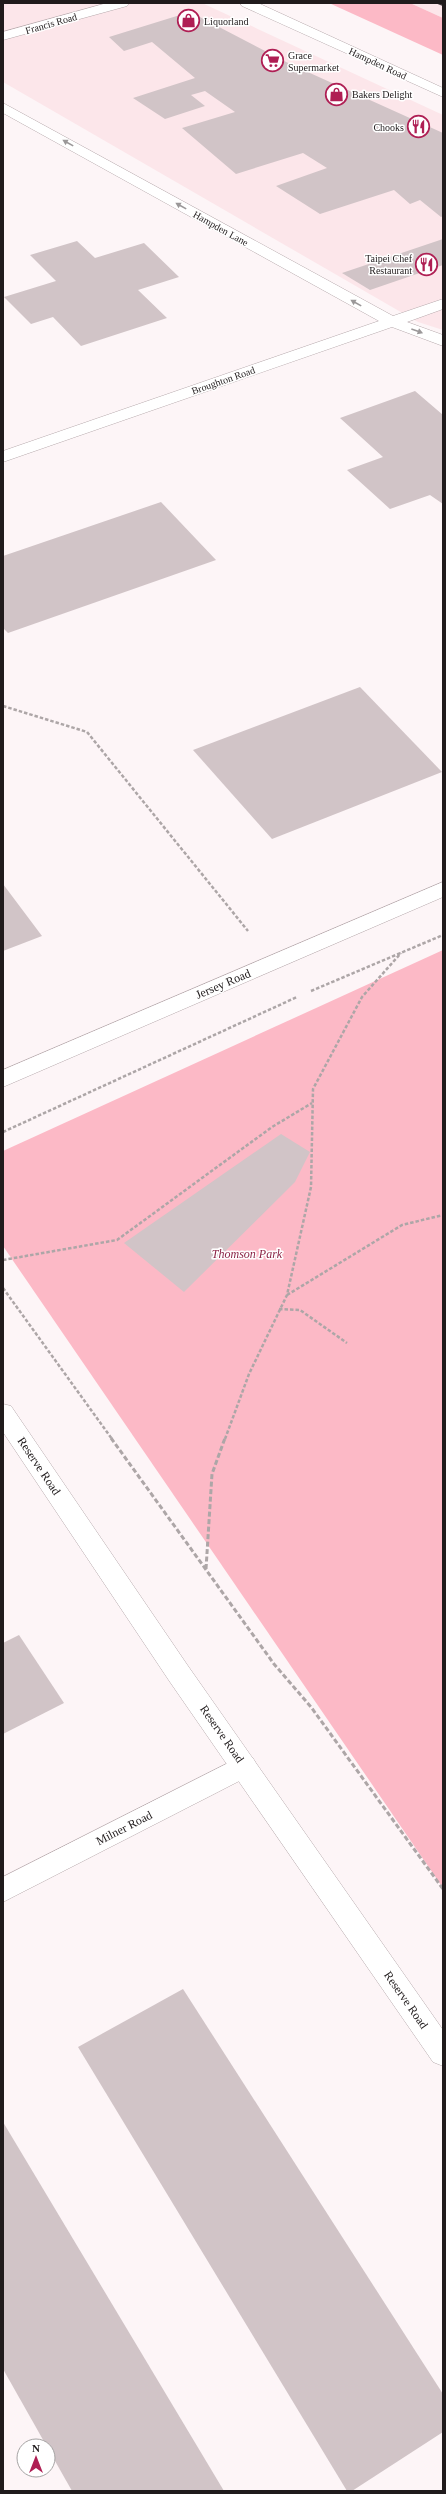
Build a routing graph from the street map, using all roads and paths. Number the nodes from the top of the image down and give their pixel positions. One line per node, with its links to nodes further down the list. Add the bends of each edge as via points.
1 (122, 3): 3 (street, Francis Road)
2 (247, 3): 4 (street, Hampden Road)
3 (3, 36)
4 (443, 93)
5 (3, 107): 7 (street, Hampden Lane, one-way to 5)
6 (443, 304): 7 (street, Broughton Road)
7 (391, 322): 8 (street, Hampden Lane, one-way to 8); 9 (street, Broughton Road)
8 (443, 341)
9 (3, 457)
10 (3, 706): 14 (path, via 87,732)
11 (443, 889): 14 (street, Jersey Road)
12 (443, 935): 13 (path)
13 (401, 953): 15 (path); 17 (path, via 362,997 313,1089)
14 (273, 962): 16 (street, Jersey Road); 18 (path, via 300,995)
15 (307, 992)
16 (3, 1079)
17 (313, 1103): 20 (path, via 272,1127 118,1240); 22 (path, via 311,1187)
18 (3, 1132)
19 (443, 1215): 22 (path, via 402,1225)
20 (3, 1260)
21 (3, 1288): 26 (path)
22 (287, 1295): 23 (path)
23 (279, 1309): 24 (path, via 300,1310); 26 (path, via 249,1374 212,1474)
24 (347, 1343)
25 (3, 1413): 27 (street, Reserve Road)
26 (206, 1569): 28 (path, via 274,1664 311,1706)
27 (244, 1766): 29 (street, Milner Road); 30 (street, Reserve Road)
28 (443, 1889)
29 (3, 1890)
30 (443, 2053)

